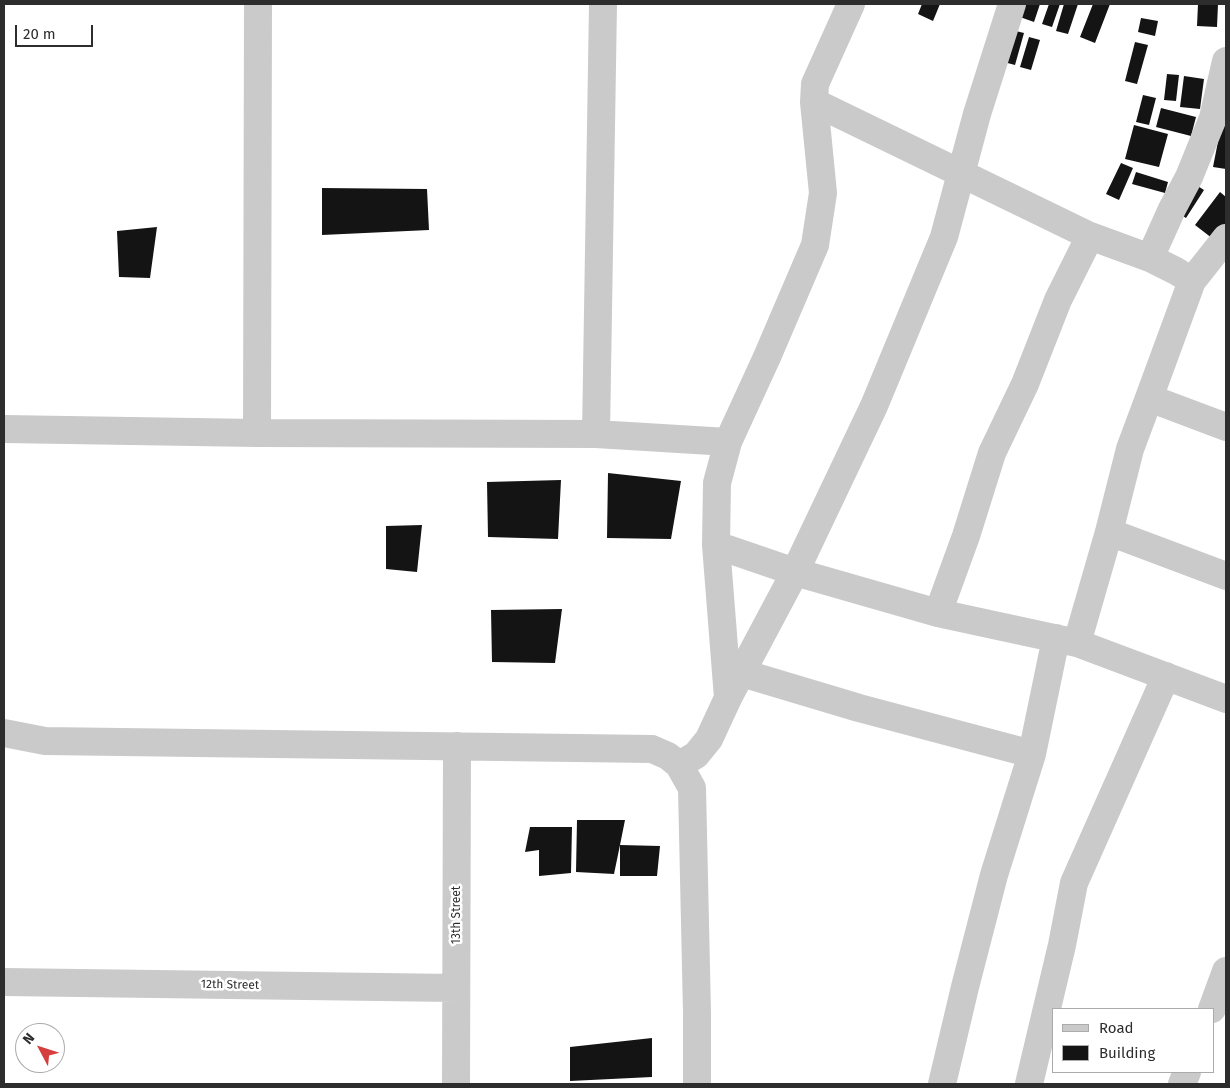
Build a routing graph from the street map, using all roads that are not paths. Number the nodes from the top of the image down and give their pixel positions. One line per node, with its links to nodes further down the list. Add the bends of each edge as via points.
1 (258, 4): 15 (street)
2 (603, 4): 16 (street)
3 (851, 4): 6 (street, via 815,84)
4 (1012, 4): 7 (street)
5 (1226, 61): 10 (street, via 1213,118)
6 (814, 102): 7 (street); 17 (street, via 823,192 815,245)
7 (961, 174): 8 (street); 20 (street, via 944,237 874,406)
8 (1090, 236): 10 (street); 22 (street, via 1058,300 1025,384 992,453)
9 (1226, 238): 11 (street)
10 (1150, 258): 11 (street)
11 (1192, 281): 12 (street)
12 (1149, 398): 13 (street); 18 (street, via 1130,449)
13 (1226, 427)
14 (4, 429): 15 (street)
15 (258, 433): 16 (street)
16 (596, 434): 17 (street)
17 (728, 442): 19 (street, via 717,483)
18 (1109, 532): 21 (street); 23 (street)
19 (716, 545): 20 (street); 26 (street)
20 (795, 572): 22 (street); 24 (street)
21 (1226, 576)
22 (938, 612): 23 (street)
23 (1067, 641): 25 (street); 30 (street)
24 (742, 673): 26 (street); 30 (street)
25 (1166, 676): 27 (street); 39 (street, via 1074,883)
26 (728, 698): 31 (street, via 709,739 696,755)
27 (1226, 699)
28 (4, 733): 29 (street, via 45,741)
29 (457, 746): 31 (street, via 652,749); 34 (street, 13th Street)
30 (1032, 754): 38 (street, via 994,875)
31 (680, 765): 37 (street, via 692,788)
32 (1226, 971): 35 (street)
33 (4, 982): 34 (street, 12th Street)
34 (456, 988): 36 (street, 13th Street)
35 (1212, 1008)
36 (456, 1084)
37 (697, 1084)
38 (944, 1084)
39 (1029, 1084)

